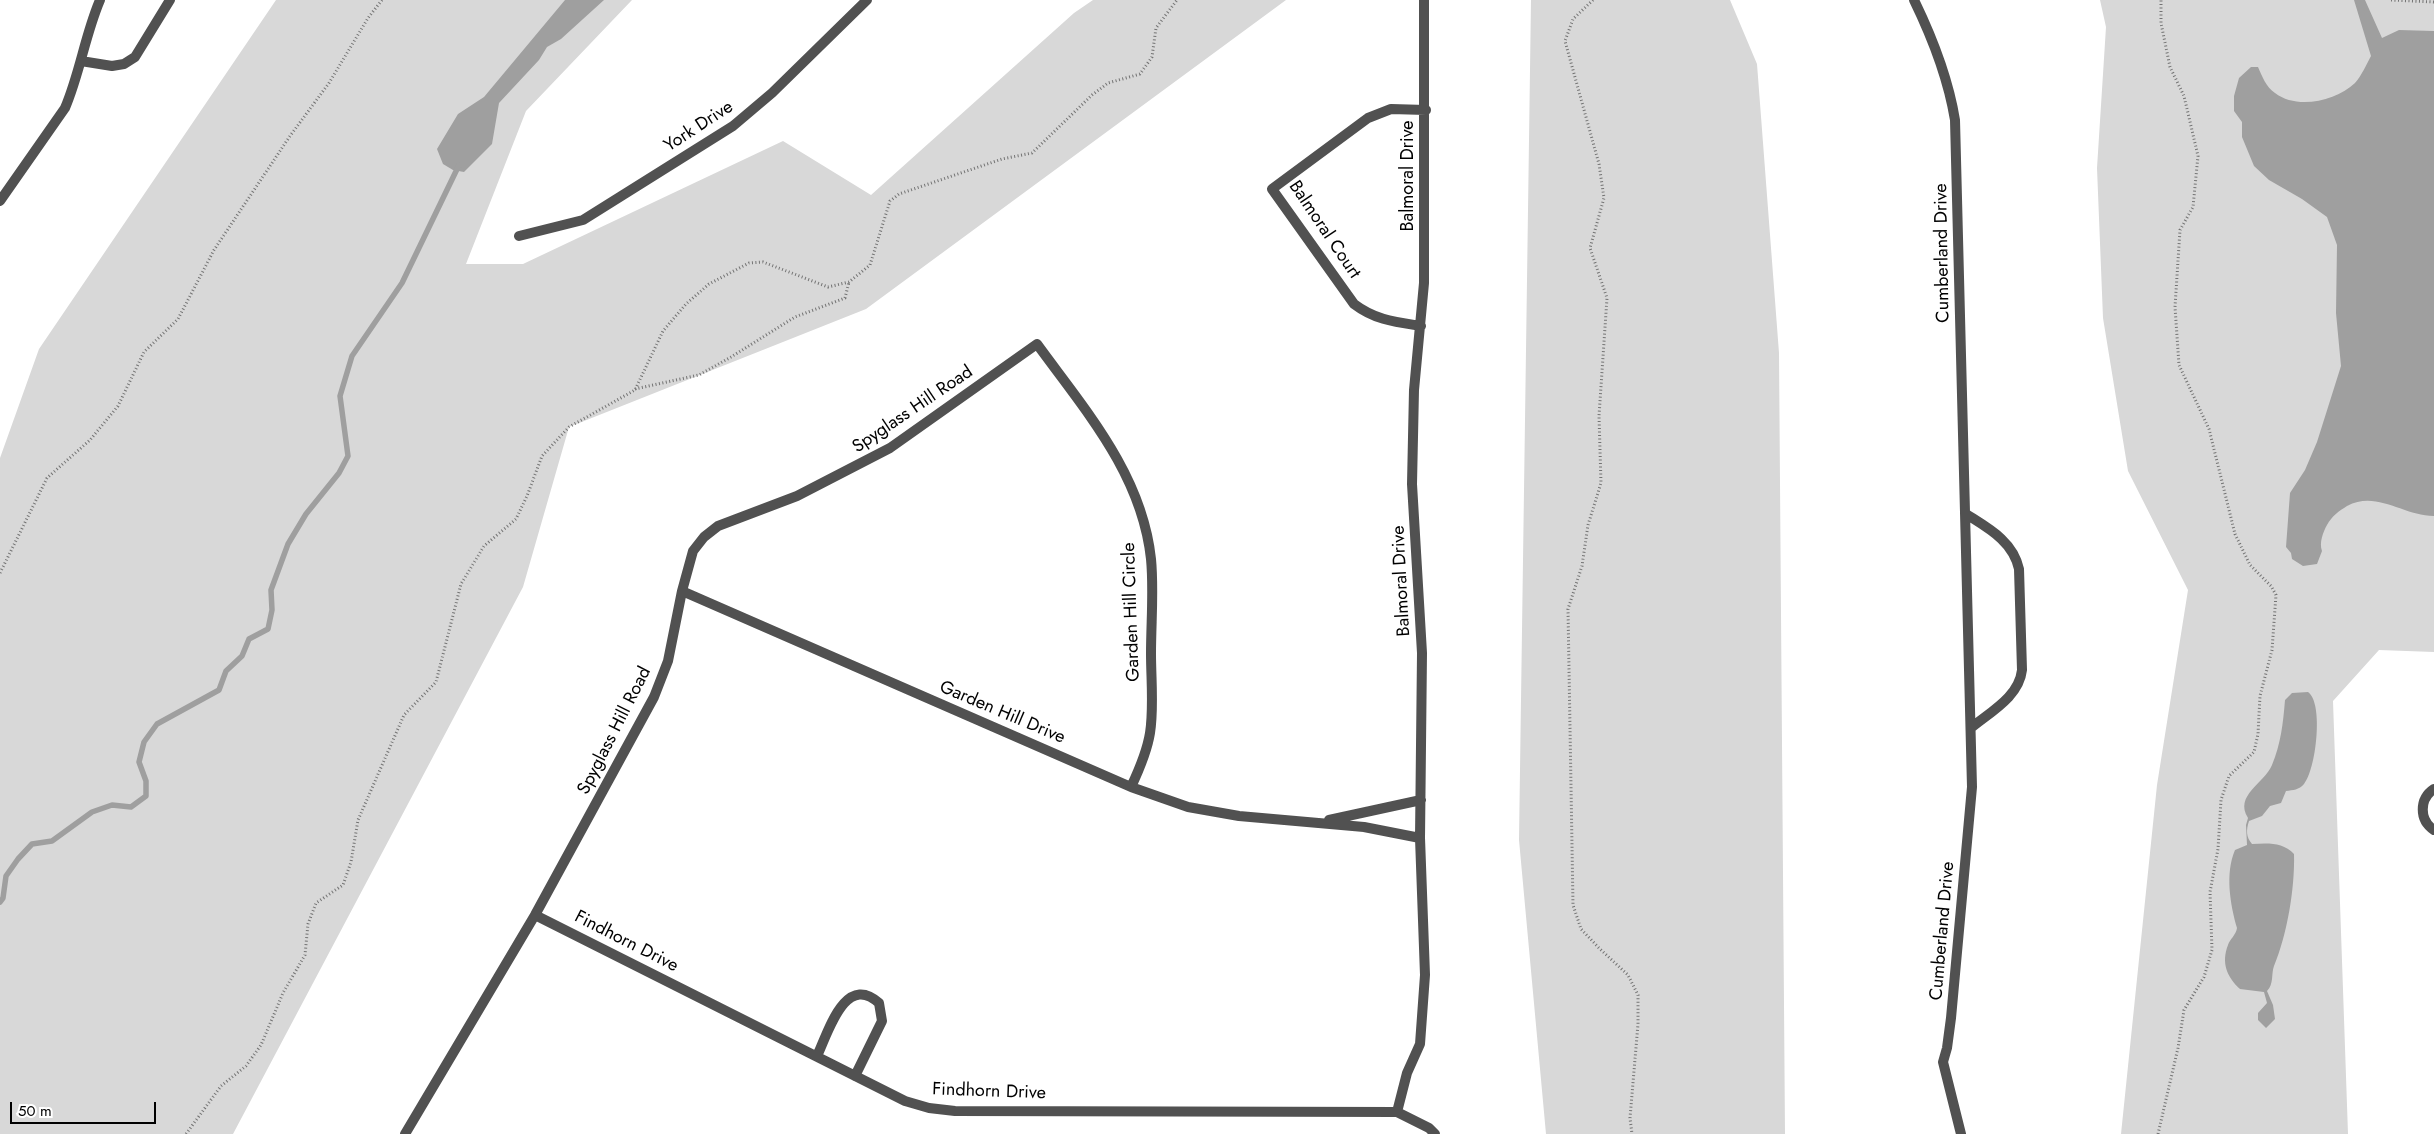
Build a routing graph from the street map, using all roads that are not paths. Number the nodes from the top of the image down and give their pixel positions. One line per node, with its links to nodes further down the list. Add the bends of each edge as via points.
1 (100, 0): 6 (street)
2 (170, 0): 6 (street, via 135,57 124,64 112,66)
3 (866, 0): 9 (street, York Drive, via 772,93 733,126 583,220)
4 (1424, 0): 7 (street, Balmoral Drive)
5 (1914, 0): 12 (street, Cumberland Drive, via 1943,68 1955,120)
6 (81, 61): 8 (street, via 66,108)
7 (1426, 110): 10 (street, Balmoral Drive); 10 (street, Balmoral Court, via 1391,109 1368,118 1272,189 1354,304 1380,319)
8 (0, 201)
9 (519, 236)
10 (1421, 326): 17 (street, Balmoral Drive, via 1414,390 1412,484 1422,653)
11 (1037, 344): 13 (street, Spyglass Hill Road, via 890,448 797,496 718,526 693,550); 15 (street, Garden Hill Circle, via 1118,457 1139,503 1146,529 1152,588 1150,733 1143,761)
12 (1966, 514): 14 (street, Cumberland Drive); 14 (street, via 1995,533 2016,556 2019,569 2021,678 2010,696)
13 (682, 592): 15 (street, Garden Hill Drive); 21 (street, Spyglass Hill Road, via 660,684)
14 (1971, 728): 27 (street, Cumberland Drive, via 1972,787 1951,1018 1942,1062)
15 (1131, 787): 18 (street, Garden Hill Drive, via 1188,807 1239,816)
16 (2434, 789): 19 (street, via 2424,800 2422,810 2424,819)
17 (1421, 800): 18 (street, Garden Hill Drive); 20 (street, Balmoral Drive)
18 (1321, 822): 20 (street, Garden Hill Drive)
19 (2434, 830)
20 (1420, 838): 24 (street, Balmoral Drive, via 1424,1011 1420,1044)
21 (535, 914): 22 (street, Findhorn Drive); 25 (street, Spyglass Hill Road)
22 (817, 1056): 23 (street, Findhorn Drive); 23 (street, via 842,1004 852,995 872,996 879,1003 882,1021)
23 (855, 1076): 24 (street, Findhorn Drive, via 906,1101 929,1108 954,1110)
24 (1397, 1112): 26 (street)
25 (405, 1134)
26 (1435, 1134)
27 (1961, 1134)

